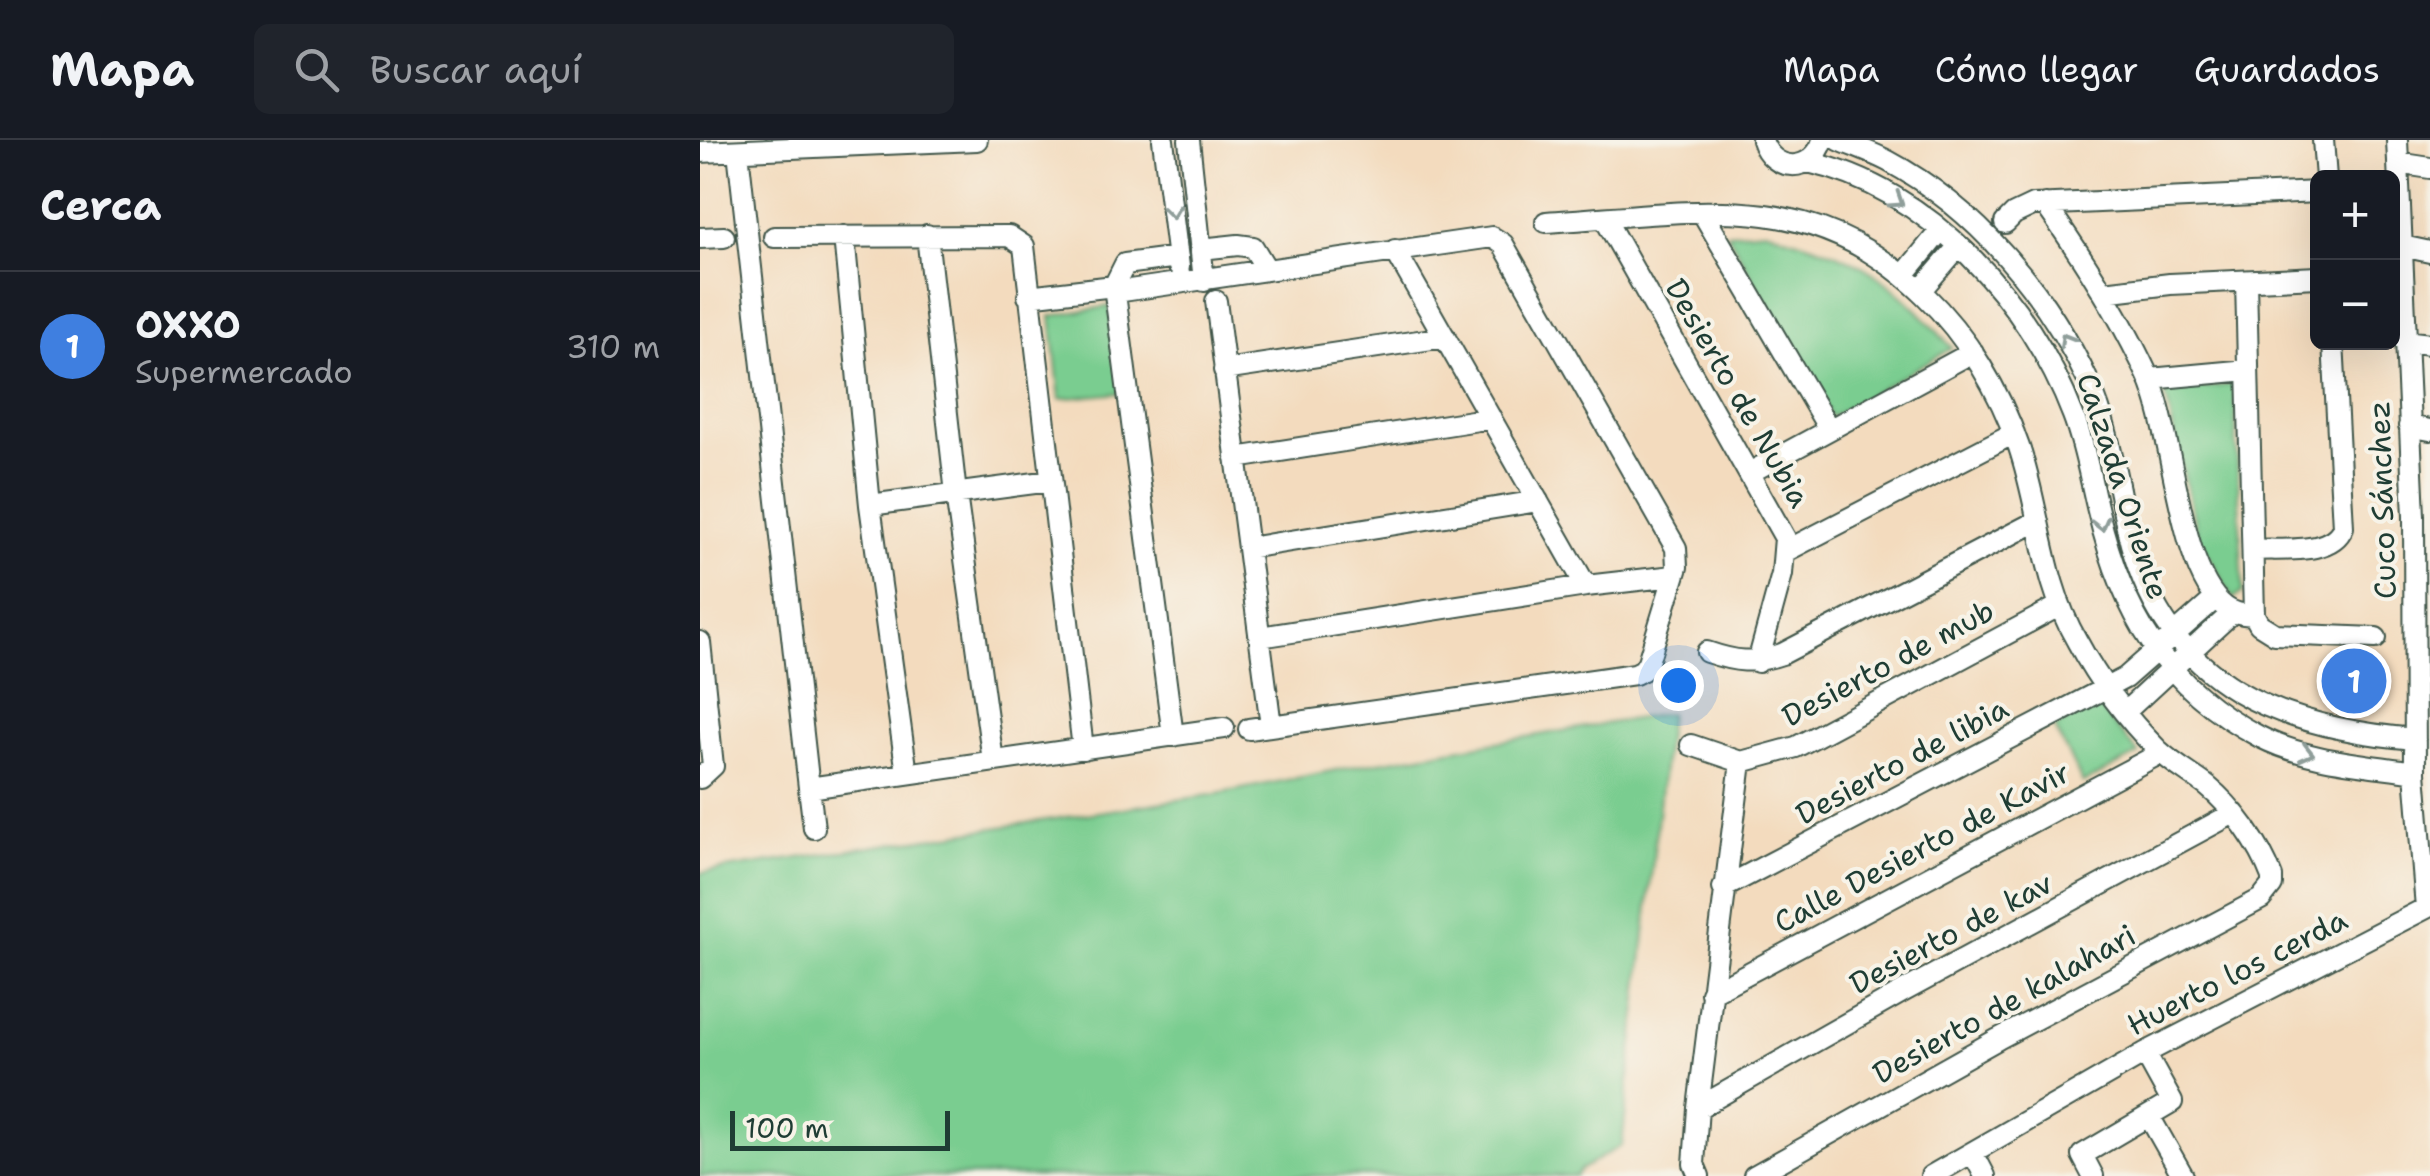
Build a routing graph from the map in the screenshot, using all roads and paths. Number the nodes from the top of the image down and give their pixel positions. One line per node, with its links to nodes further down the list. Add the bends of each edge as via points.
1 (977, 140): 9 (street)
2 (1163, 140): 32 (street, one-way to 32)
3 (1189, 140): 29 (street)
4 (1762, 140): 11 (street, Calzada Oriente, via 1780,164)
5 (1823, 140): 11 (street)
6 (1840, 140): 34 (street, Calzada Oriente, via 1930,188)
7 (2324, 140): 14 (street)
8 (2397, 140): 12 (street, Cuco Sánchez)
9 (738, 150): 10 (street); 100 (street)
10 (700, 152)
11 (1808, 162): 21 (street, Calzada Oriente, one-way to 21, via 1869,184)
12 (2398, 163): 13 (street); 27 (street, Cuco Sánchez)
13 (2430, 168)
14 (2326, 170)
15 (2310, 192): 16 (street)
16 (2045, 204): 20 (street, via 2024,208); 43 (street)
17 (1702, 212): 18 (street); 35 (street, via 1800,223); 56 (street, Desierto de Nubia)
18 (1605, 219): 19 (street); 59 (street, Desierto de Nubia)
19 (1546, 222)
20 (2006, 223)
21 (1940, 231): 28 (street, Calzada Oriente); 35 (street)
22 (927, 235): 23 (street); 44 (street, via 1009,236 1024,246); 61 (street)
23 (844, 236): 25 (street); 63 (street)
24 (724, 237): 26 (street)
25 (774, 237)
26 (700, 238)
27 (2402, 246): 31 (street); 47 (street, Cuco Sánchez)
28 (1958, 247): 40 (street, Calzada Oriente); 42 (street)
29 (1200, 249): 33 (street, via 1253,247); 37 (street)
30 (1395, 250): 33 (street); 46 (street); 69 (street, via 1492,238 1503,244 1676,548)
31 (2430, 252)
32 (1178, 257): 39 (street); 41 (street, via 1125,264)
33 (1267, 270): 37 (street)
34 (2019, 272): 40 (street); 75 (street, Calzada Oriente, one-way to 34, via 2132,547 2090,384)
35 (1904, 275): 42 (street)
36 (2310, 277): 38 (street)
37 (1204, 280): 39 (street)
38 (2246, 281): 43 (street); 52 (street)
39 (1181, 284): 41 (street)
40 (1999, 288): 81 (street, Calzada Oriente, one-way to 81, via 2055,373 2087,458 2123,596)
41 (1115, 289): 44 (street); 90 (street)
42 (1921, 290): 50 (street)
43 (2104, 292): 53 (street)
44 (1028, 296): 60 (street)
45 (1216, 301): 51 (street)
46 (1445, 338): 51 (street); 54 (street)
47 (2404, 341): 48 (street); 55 (street, Cuco Sánchez)
48 (2430, 344)
49 (2333, 350): 67 (street, via 2343,526 2336,540 2321,546)
50 (1973, 352): 56 (street); 57 (street)
51 (1224, 370): 58 (street)
52 (2248, 370): 53 (street); 67 (street)
53 (2150, 379): 71 (street, via 2189,536)
54 (1491, 418): 58 (street); 62 (street)
55 (2420, 428): 64 (street, Cuco Sánchez)
56 (1829, 429): 59 (street)
57 (2014, 433): 65 (street); 68 (street)
58 (1236, 458): 66 (street)
59 (1749, 473): 68 (street, Desierto de Nubia, via 1780,524)
60 (1050, 482): 61 (street); 93 (street)
61 (956, 494): 63 (street); 95 (street)
62 (1538, 501): 66 (street); 70 (street)
63 (870, 505): 98 (street)
64 (2422, 518): 72 (street, Cuco Sánchez)
65 (2036, 521): 73 (street); 82 (street)
66 (1248, 548): 76 (street)
67 (2254, 550): 74 (street)
68 (1786, 551): 82 (street, Desierto de Nubia)
69 (1674, 576): 70 (street); 87 (street, via 1648,662 1636,674)
70 (1586, 586): 76 (street)
71 (2216, 598): 74 (street); 75 (street, Desierto de libia)
72 (2423, 601): 91 (street, Cuco Sánchez)
73 (2059, 606): 85 (street); 96 (street, Desierto de mub, via 1796,747)
74 (2244, 614): 77 (street, via 2274,634); 80 (street)
75 (2175, 636): 80 (street, Calzada Oriente); 81 (street, Desierto de libia)
76 (1260, 638): 87 (street)
77 (2376, 638)
78 (700, 642): 84 (street)
79 (1706, 652): 82 (street)
80 (2190, 652): 83 (street); 91 (street, Calzada Oriente, via 2222,681 2282,714)
81 (2157, 653): 83 (street, Calzada Oriente); 85 (street, Desierto de libia)
82 (1758, 662)
83 (2171, 670): 86 (street); 97 (street, Calzada Oriente, one-way to 97, via 2272,742)
84 (703, 687): 99 (street, via 713,766)
85 (2108, 688): 86 (street); 103 (street, Desierto de libia)
86 (2126, 712): 94 (street)
87 (1271, 726): 89 (street)
88 (1224, 728): 90 (street)
89 (1249, 728)
90 (1173, 736): 93 (street)
91 (2414, 739): 97 (street, Cuco Sánchez)
92 (1691, 745): 96 (street)
93 (1083, 749): 95 (street)
94 (2161, 753): 101 (street); 105 (street, Calle Desierto de Kavir)
95 (993, 762): 98 (street)
96 (1740, 762): 103 (street)
97 (2415, 772): 104 (street, Cuco Sánchez)
98 (907, 774): 100 (street)
99 (700, 778)
100 (809, 788): 102 (street)
101 (2234, 813): 107 (street, Desierto de kav); 111 (street, Desierto de kalahari, via 2272,877 2261,899)
102 (814, 828)
103 (1723, 888): 105 (street)
104 (2428, 907): 106 (street, Huerto los cerda)
105 (1711, 992): 107 (street)
106 (2145, 1053): 108 (street, via 2172,1102); 109 (street, Huerto los cerda)
107 (1698, 1108): 110 (street)
108 (2148, 1116): 114 (street, via 2082,1155); 115 (street)
109 (1973, 1153): 112 (street, Huerto los cerda); 113 (street)
110 (1698, 1175)
111 (1754, 1176)
112 (1932, 1176)
113 (1985, 1176)
114 (2093, 1176)
115 (2183, 1176)

